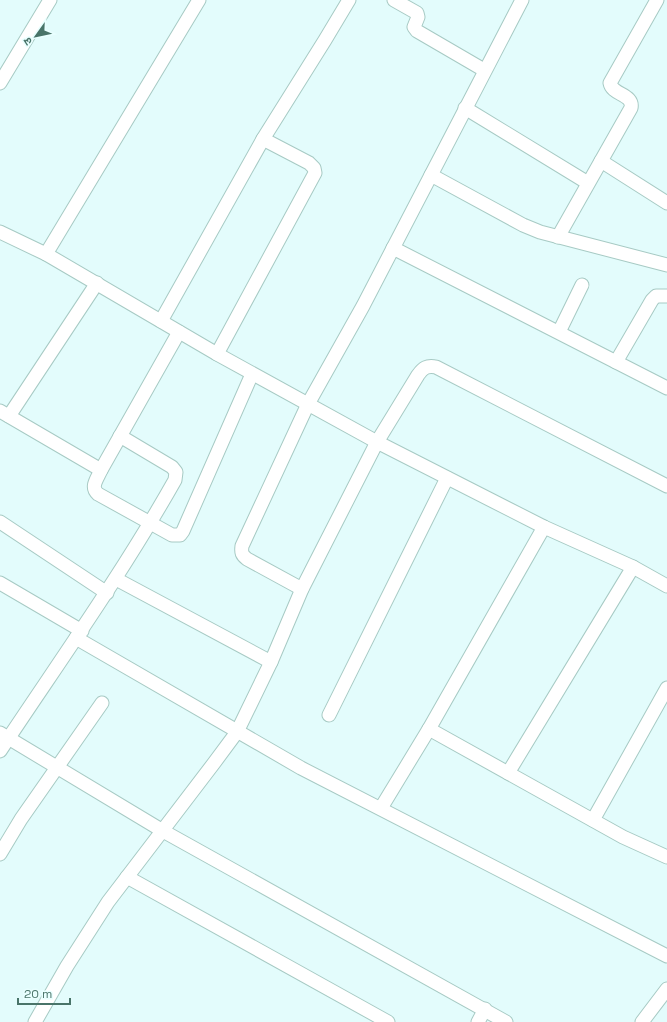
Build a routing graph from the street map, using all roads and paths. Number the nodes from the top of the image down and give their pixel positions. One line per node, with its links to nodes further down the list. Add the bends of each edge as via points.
1 (50, 0): 8 (street)
2 (200, 0): 18 (street)
3 (349, 0): 10 (street)
4 (394, 0): 7 (street, via 418,13 414,27 417,31)
5 (522, 0): 7 (street)
6 (657, 0): 11 (street, via 610,83 613,89 628,98 632,104)
7 (484, 70): 9 (street)
8 (0, 83)
9 (465, 108): 12 (street); 13 (street)
10 (263, 139): 23 (street); 26 (street, via 309,163 315,173)
11 (601, 161): 13 (street); 14 (street)
12 (431, 175): 16 (street, via 523,225); 17 (street)
13 (588, 183): 16 (street)
14 (667, 203)
15 (0, 232): 18 (street)
16 (558, 237): 19 (street)
17 (393, 248): 25 (street); 30 (street)
18 (46, 254): 20 (street)
19 (667, 265)
20 (97, 283): 23 (street); 31 (street)
21 (582, 285): 25 (street)
22 (667, 296): 27 (street, via 656,296 652,300)
23 (161, 321): 24 (street)
24 (179, 332): 26 (street); 32 (street)
25 (559, 332): 27 (street)
26 (217, 354): 28 (street)
27 (616, 362): 29 (street)
28 (252, 374): 30 (street); 38 (street, via 183,531 176,536)
29 (667, 388)
30 (308, 404): 33 (street); 44 (street, via 241,552 247,559)
31 (4, 414): 34 (street)
32 (120, 436): 34 (street); 38 (street, via 172,467 176,472 175,480)
33 (377, 442): 35 (street); 36 (street, via 418,375 430,365); 44 (street)
34 (101, 470): 38 (street, via 94,486 96,492)
35 (447, 478): 39 (street); 50 (street)
36 (667, 486)
37 (0, 522): 45 (street)
38 (151, 523): 41 (street)
39 (544, 527): 40 (street); 51 (street)
40 (633, 567): 43 (street); 56 (street)
41 (116, 579): 45 (street); 47 (street)
42 (0, 583): 46 (street)
43 (667, 586)
44 (302, 588): 47 (street)
45 (107, 593): 46 (street)
46 (79, 634): 52 (street); 53 (street)
47 (271, 662): 52 (street)
48 (667, 688): 58 (street)
49 (102, 703): 55 (street)
50 (329, 715)
51 (429, 729): 56 (street); 57 (street)
52 (236, 732): 57 (street); 59 (street)
53 (5, 735): 54 (street); 55 (street)
54 (0, 751)
55 (57, 767): 59 (street); 60 (street)
56 (508, 773): 58 (street)
57 (381, 808): 63 (street)
58 (593, 820): 61 (street)
59 (163, 831): 62 (street); 65 (street)
60 (0, 854)
61 (667, 857)
62 (127, 877): 66 (street, via 84,938); 67 (street)
63 (667, 956)
64 (667, 989): 70 (street)
65 (485, 1009): 68 (street); 69 (street)
66 (35, 1022)
67 (388, 1022)
68 (478, 1022)
69 (506, 1022)
70 (642, 1022)

